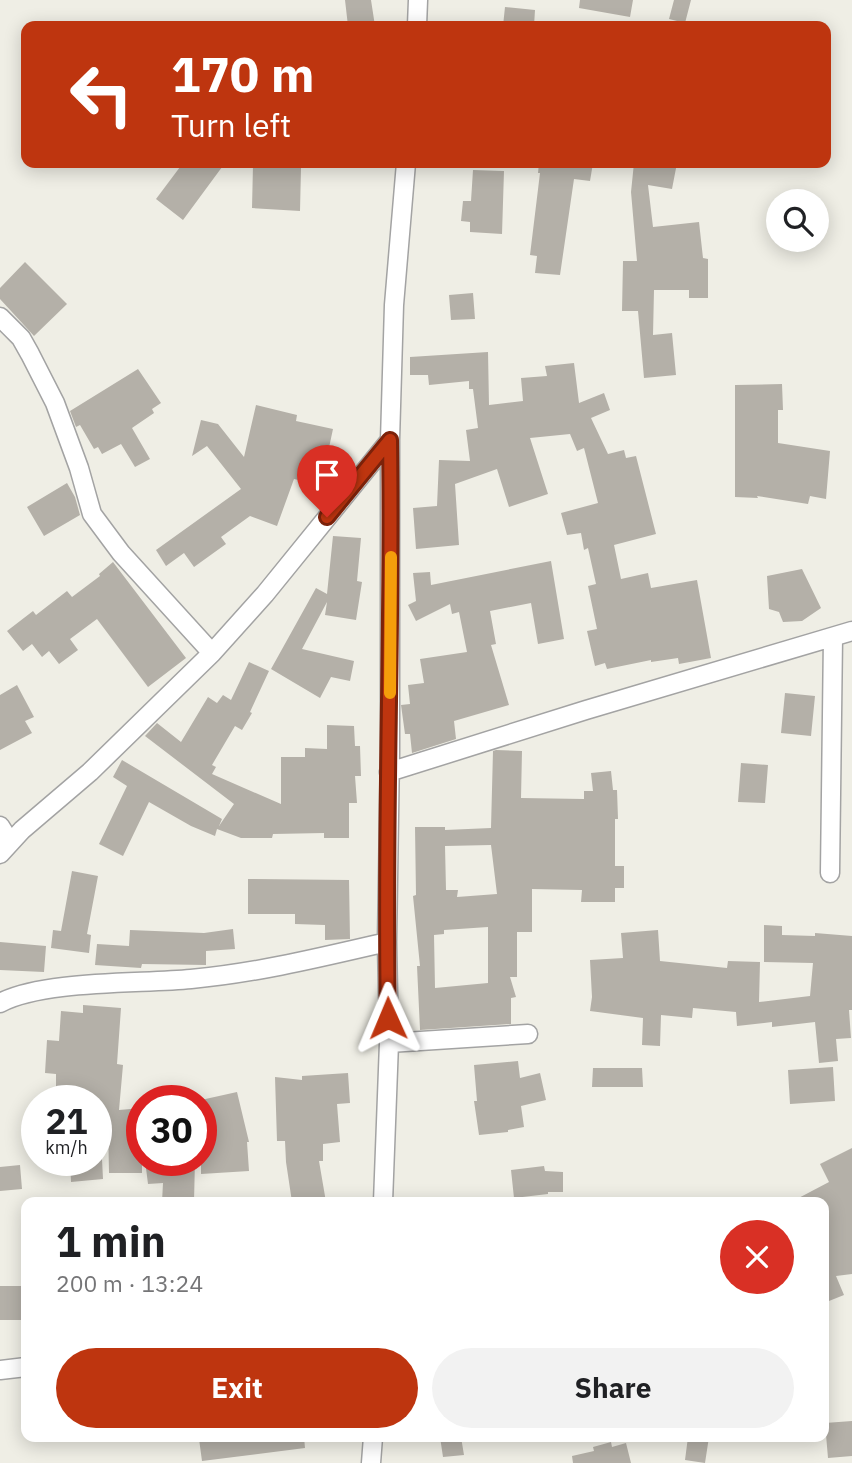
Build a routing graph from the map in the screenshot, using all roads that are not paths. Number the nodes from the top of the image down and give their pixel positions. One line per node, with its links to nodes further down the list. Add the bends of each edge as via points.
1 (418, 0): 2 (street)
2 (417, 21)
3 (406, 168): 5 (street, via 394,305)
4 (0, 317): 8 (street, via 26,346 55,403 92,514 121,553)
5 (390, 440): 8 (street); 9 (street)
6 (852, 631): 7 (street)
7 (833, 637): 9 (street); 11 (street)
8 (212, 653): 10 (street, via 90,772)
9 (389, 772): 12 (street)
10 (3, 841)
11 (830, 873)
12 (387, 942): 13 (street, via 278,967 45,990); 15 (street)
13 (0, 1003)
14 (528, 1034): 15 (street)
15 (389, 1043): 16 (street)
16 (383, 1197)
17 (21, 1368): 18 (street)
18 (0, 1370)
19 (373, 1442): 20 (street)
20 (372, 1463)

